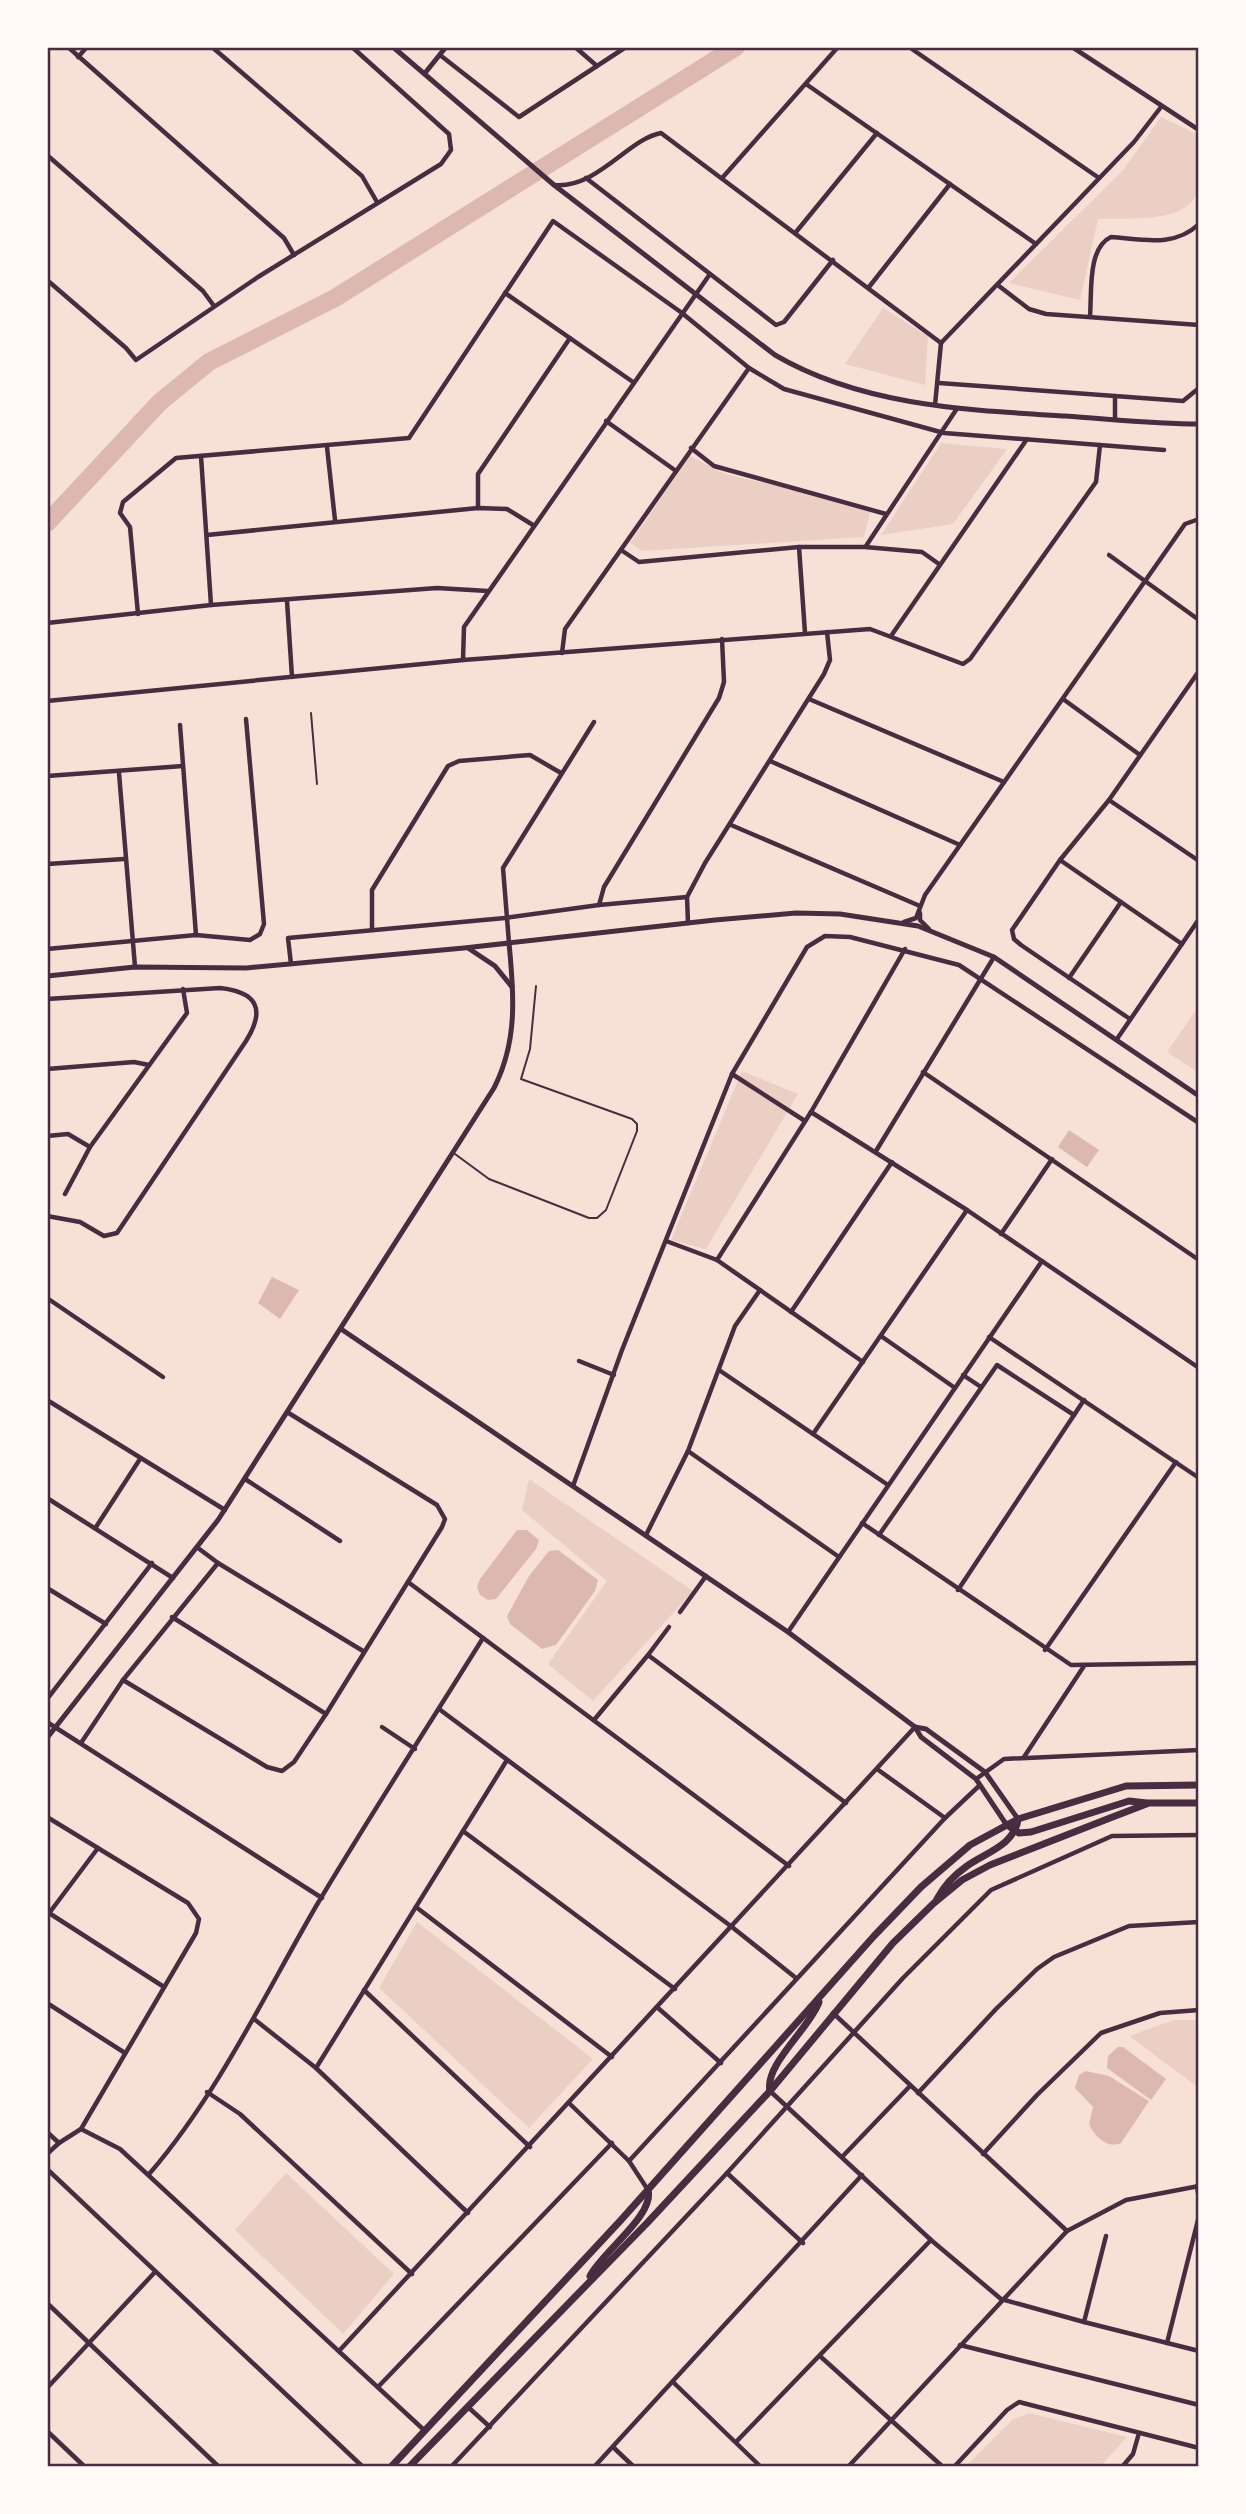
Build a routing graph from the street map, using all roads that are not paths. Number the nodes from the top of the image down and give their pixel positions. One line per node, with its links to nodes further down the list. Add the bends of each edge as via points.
1 (68, 47): 15 (street)
2 (87, 47): 15 (street)
3 (212, 47): 28 (street, via 362,176)
4 (352, 47): 13 (street)
5 (362, 47): 13 (street)
6 (393, 47): 17 (street)
7 (446, 47): 14 (street)
8 (575, 47): 16 (street)
9 (626, 47): 16 (street)
10 (838, 47): 18 (street)
11 (909, 47): 25 (street)
12 (1072, 47): 19 (street)
13 (358, 52): 28 (street, via 449,134 447,158)
14 (440, 55): 16 (street, via 519,117); 17 (street)
15 (78, 57): 32 (street, via 284,237)
16 (597, 66)
17 (425, 73): 27 (street)
18 (806, 84): 21 (street); 23 (street)
19 (1161, 107): 20 (street); 25 (street)
20 (1199, 130)
21 (877, 133): 26 (street); 30 (street)
22 (47, 155): 40 (street, via 203,291)
23 (723, 177): 24 (street, via 664,134 656,134); 30 (street)
24 (586, 178): 27 (street, via 569,186); 34 (street)
25 (1098, 178): 31 (street)
26 (950, 184): 31 (street); 37 (street)
27 (554, 185): 39 (street)
28 (377, 202): 32 (street)
29 (1199, 224): 42 (street, via 1180,238 1165,241 1104,240 1095,256)
30 (796, 232): 33 (street)
31 (1036, 244): 36 (street)
32 (294, 255): 40 (street)
33 (833, 260): 34 (street, via 779,325); 37 (street)
34 (710, 274): 39 (street)
35 (47, 280): 40 (street, via 136,360)
36 (998, 286): 42 (street, via 1029,309); 45 (street)
37 (869, 287): 45 (street)
38 (505, 292): 41 (street, via 549,224 559,223); 44 (street); 59 (street, via 411,436)
39 (696, 293): 41 (street); 51 (street, via 796,367 858,389)
40 (214, 306)
41 (682, 313): 46 (street); 47 (street)
42 (1090, 316): 43 (street)
43 (1199, 326)
44 (570, 338): 47 (street); 64 (street, via 477,476)
45 (941, 343): 48 (street)
46 (749, 368): 56 (street, via 784,389); 60 (street)
47 (634, 382): 54 (street)
48 (939, 383): 50 (street); 51 (street)
49 (1199, 388): 50 (street, via 1183,401)
50 (1115, 396): 53 (street)
51 (935, 406): 52 (street)
52 (956, 410): 53 (street); 56 (street)
53 (1115, 419): 55 (street)
54 (606, 421): 63 (street); 68 (street)
55 (1199, 425)
56 (943, 433): 57 (street); 65 (street)
57 (1027, 439): 58 (street); 74 (street)
58 (1100, 445): 61 (street); 84 (street, via 1097,480 967,662 954,663)
59 (327, 447): 62 (street); 66 (street)
60 (691, 448): 63 (street); 65 (street, via 714,466)
61 (1164, 450)
62 (201, 456): 69 (street); 79 (street, via 176,458 119,509 130,527)
63 (676, 471): 72 (street)
64 (478, 508): 66 (street); 68 (street, via 508,509)
65 (886, 514): 71 (street)
66 (335, 520): 69 (street)
67 (1199, 520): 75 (street, via 1185,524)
68 (533, 525): 76 (street)
69 (207, 535): 78 (street)
70 (799, 547): 71 (street); 72 (street, via 639,562); 83 (street)
71 (865, 547): 74 (street, via 922,552)
72 (621, 550): 86 (street, via 565,629)
73 (1109, 555): 75 (street)
74 (939, 564): 84 (street)
75 (1145, 581): 80 (street); 91 (street)
76 (488, 591): 77 (street, via 437,589); 87 (street, via 462,631)
77 (287, 601): 78 (street); 89 (street)
78 (211, 605): 79 (street)
79 (138, 614): 81 (street)
80 (1199, 620)
81 (47, 623)
82 (827, 632): 83 (street); 84 (street, via 870,629); 90 (street, via 830,660)
83 (805, 633): 85 (street)
84 (891, 636)
85 (722, 639): 86 (street); 114 (street, via 724,682 719,698 604,887)
86 (562, 653): 87 (street)
87 (463, 660): 89 (street)
88 (1199, 671): 97 (street)
89 (292, 677): 92 (street)
90 (809, 699): 98 (street); 103 (street)
91 (1063, 699): 97 (street); 103 (street)
92 (47, 701)
93 (310, 713): 104 (lane)
94 (246, 719): 122 (street, via 264,924 260,934 250,940)
95 (594, 722): 101 (street)
96 (180, 724): 99 (street)
97 (1140, 755): 105 (street)
98 (769, 761): 106 (street); 107 (street)
99 (183, 766): 100 (street); 122 (street)
100 (119, 772): 102 (street); 108 (street)
101 (561, 773): 116 (street, via 503,868); 120 (street, via 530,755 448,766 375,884 370,900)
102 (47, 776)
103 (1004, 782): 107 (street)
104 (317, 784)
105 (1109, 800): 109 (street); 110 (street)
106 (730, 825): 112 (street); 115 (street)
107 (960, 845): 115 (street)
108 (124, 859): 111 (street); 123 (street)
109 (1060, 860): 113 (street); 134 (street, via 1012,930 1014,939)
110 (1199, 862)
111 (47, 864)
112 (687, 897): 114 (street); 118 (street)
113 (1121, 902): 125 (street); 134 (street)
114 (599, 905): 116 (street)
115 (920, 909): 119 (street, via 911,922); 121 (street, via 920,920)
116 (505, 918): 120 (street); 124 (street)
117 (1199, 919): 125 (street)
118 (688, 923): 119 (street, via 796,913); 124 (street)
119 (903, 923): 121 (street)
120 (372, 930): 130 (street, via 288,938)
121 (930, 930): 129 (street)
122 (196, 935): 123 (street)
123 (131, 941): 127 (street); 131 (street)
124 (509, 943): 126 (street); 137 (street)
125 (1182, 944): 139 (street)
126 (468, 948): 130 (street); 137 (street, via 495,966)
127 (47, 949)
128 (905, 949): 133 (street, via 959,965); 144 (street, via 850,937 815,939); 146 (street)
129 (994, 957): 133 (street); 140 (street)
130 (291, 964): 131 (street)
131 (135, 967): 132 (street)
132 (47, 976)
133 (980, 978): 143 (street); 148 (street)
134 (1069, 978): 139 (street)
135 (536, 986): 152 (lane, via 530,1048 521,1079 637,1124 606,1210 589,1218 489,1179)
136 (183, 989): 138 (street); 141 (street, via 187,1013); 157 (street, via 233,989 251,997 257,1018 251,1033 117,1233 104,1236 80,1222)
137 (514, 989): 152 (street, via 507,1060)
138 (47, 999)
139 (1130, 1019): 140 (street)
140 (1117, 1039): 145 (street)
141 (149, 1065): 142 (street, via 134,1062); 150 (street)
142 (47, 1069)
143 (923, 1072): 151 (street); 153 (street)
144 (732, 1074): 147 (street); 159 (street)
145 (1199, 1096)
146 (811, 1112): 147 (street); 151 (street)
147 (805, 1121): 160 (street)
148 (1199, 1123)
149 (47, 1136): 150 (street, via 68,1134)
150 (90, 1147): 155 (street)
151 (876, 1152): 154 (street)
152 (454, 1153): 166 (street)
153 (1052, 1159): 158 (street); 161 (street)
154 (892, 1162): 156 (street); 165 (street)
155 (65, 1194)
156 (967, 1210): 158 (street); 167 (street)
157 (47, 1216)
158 (1001, 1234): 162 (street)
159 (666, 1241): 160 (street); 173 (street)
160 (717, 1260): 163 (street)
161 (1199, 1260)
162 (1042, 1261): 168 (street); 171 (street)
163 (760, 1290): 165 (street); 172 (street, via 735,1326)
164 (47, 1298): 175 (street)
165 (791, 1312): 170 (street)
166 (341, 1329): 180 (street); 189 (street)
167 (880, 1336): 170 (street); 177 (street)
168 (989, 1337): 174 (street); 179 (street)
169 (579, 1361): 173 (street)
170 (863, 1362): 182 (street)
171 (1199, 1368)
172 (719, 1370): 182 (street); 183 (street)
173 (614, 1375): 189 (street)
174 (963, 1375): 176 (street); 177 (street)
175 (163, 1377)
176 (981, 1387): 181 (street, via 999,1365); 195 (street)
177 (955, 1388): 188 (street)
178 (47, 1400): 184 (street)
179 (1084, 1400): 181 (street); 185 (street)
180 (287, 1412): 187 (street); 203 (street, via 443,1511 442,1527)
181 (1074, 1415): 205 (street)
182 (813, 1434): 188 (street)
183 (688, 1451): 194 (street); 198 (street)
184 (140, 1459): 191 (street); 193 (street)
185 (1176, 1462): 186 (street); 212 (street)
186 (1199, 1478)
187 (245, 1479): 191 (street); 196 (street)
188 (888, 1485): 192 (street)
189 (572, 1487): 194 (street)
190 (47, 1498): 193 (street)
191 (225, 1510): 197 (street)
192 (862, 1523): 195 (street); 198 (street)
193 (96, 1527): 199 (street)
194 (646, 1535): 201 (street)
195 (879, 1535): 205 (street)
196 (340, 1541)
197 (198, 1548): 200 (street); 202 (street)
198 (839, 1557): 210 (street)
199 (152, 1563): 202 (street); 208 (street)
200 (220, 1564): 207 (street); 213 (street)
201 (706, 1576): 206 (street); 210 (street)
202 (174, 1579): 225 (street)
203 (408, 1581): 211 (street); 213 (street)
204 (47, 1588): 208 (street)
205 (958, 1590): 212 (street)
206 (680, 1612)
207 (172, 1617): 217 (street); 220 (street)
208 (106, 1624): 218 (street)
209 (669, 1627): 214 (street)
210 (788, 1632): 224 (street)
211 (483, 1638): 219 (street); 221 (street)
212 (1045, 1650): 216 (street)
213 (363, 1651): 220 (street)
214 (648, 1655): 221 (street); 237 (street)
215 (1199, 1663): 216 (street)
216 (1084, 1667): 230 (street)
217 (123, 1680): 220 (street, via 275,1771 289,1768); 227 (street)
218 (47, 1699)
219 (439, 1709): 228 (street); 231 (street)
220 (326, 1714)
221 (594, 1721): 248 (street)
222 (47, 1722): 225 (street)
223 (382, 1727): 228 (street)
224 (915, 1727): 232 (street); 233 (street, via 926,1729); 234 (street, via 921,1737)
225 (55, 1728): 226 (street); 227 (street)
226 (47, 1738)
227 (81, 1743): 249 (street)
228 (415, 1749): 249 (street)
229 (1199, 1749): 230 (street)
230 (1024, 1758): 233 (street, via 1004,1759)
231 (507, 1759): 244 (street); 254 (street)
232 (877, 1769): 237 (street); 241 (street)
233 (985, 1772): 234 (street); 242 (street)
234 (976, 1779): 236 (street)
235 (1199, 1784): 242 (main road, via 1126,1786)
236 (980, 1785): 241 (street); 243 (street)
237 (846, 1803): 248 (street)
238 (1149, 1803): 239 (main road); 245 (main road, via 1129,1801 1037,1831); 250 (main road, via 990,1865)
239 (1199, 1803)
240 (47, 1817): 247 (street)
241 (945, 1818): 255 (street)
242 (1018, 1819): 243 (main road); 245 (main road)
243 (1006, 1824): 245 (main road); 259 (main road, via 970,1845 921,1887)
244 (463, 1831): 251 (street); 257 (street)
245 (1015, 1831): 250 (main road, via 965,1867 944,1886)
246 (1199, 1835): 265 (street, via 1112,1836 1001,1883)
247 (98, 1849): 252 (street); 256 (street, via 188,1903 197,1913 196,1933)
248 (789, 1866): 254 (street)
249 (322, 1898): 264 (street)
250 (934, 1903): 263 (main road)
251 (416, 1907): 258 (street); 267 (street)
252 (48, 1914): 256 (street)
253 (1199, 1923): 273 (street, via 1129,1926 1054,1957 996,2009)
254 (732, 1927): 255 (street); 257 (street)
255 (796, 1978): 268 (street)
256 (164, 1987): 266 (street)
257 (675, 1989): 261 (street)
258 (364, 1990): 269 (street); 280 (street)
259 (820, 1999): 271 (main road, via 814,2015 771,2074); 290 (main road)
260 (47, 2003): 266 (street)
261 (658, 2008): 267 (street); 268 (street)
262 (1199, 2010): 282 (street, via 1160,2013 1101,2032)
263 (832, 2012): 265 (street); 271 (main road)
264 (254, 2019): 269 (street); 272 (street)
265 (854, 2032): 270 (street); 275 (street)
266 (125, 2053): 276 (street)
267 (612, 2057): 274 (street)
268 (721, 2063): 284 (street)
269 (316, 2068): 292 (street)
270 (910, 2086): 273 (street); 283 (street)
271 (770, 2091): 275 (street); 300 (main road)
272 (207, 2092): 286 (street, via 176,2143); 299 (street, via 240,2114)
273 (918, 2093): 282 (street)
274 (570, 2104): 279 (street); 280 (street)
275 (787, 2108): 283 (street); 287 (street)
276 (80, 2130): 278 (street); 286 (street, via 110,2142)
277 (47, 2132): 278 (street)
278 (59, 2143): 281 (street)
279 (612, 2143): 284 (street); 311 (street)
280 (530, 2147): 292 (street)
281 (47, 2154)
282 (983, 2154): 294 (street)
283 (842, 2157): 288 (street)
284 (629, 2161): 290 (street)
285 (47, 2169): 298 (street)
286 (150, 2173): 307 (street)
287 (727, 2173): 297 (street); 316 (street)
288 (862, 2175): 296 (street); 297 (street)
289 (1198, 2186): 291 (street); 294 (street, via 1126,2200)
290 (648, 2190): 300 (main road, via 650,2200 644,2211 595,2265); 317 (main road)
291 (1199, 2200)
292 (468, 2213): 299 (street)
293 (1199, 2216): 305 (street)
294 (1067, 2231): 301 (street)
295 (1106, 2236): 303 (street)
296 (932, 2240): 301 (street); 309 (street)
297 (803, 2243): 310 (street)
298 (155, 2272): 304 (street); 325 (street)
299 (412, 2274): 307 (street)
300 (585, 2285): 314 (main road)
301 (1001, 2299): 303 (street); 306 (street)
302 (47, 2303): 304 (street)
303 (1084, 2322): 305 (street)
304 (88, 2343): 312 (street); 324 (street)
305 (1167, 2343): 308 (street)
306 (960, 2345): 313 (street); 315 (street)
307 (339, 2351): 311 (street)
308 (1199, 2351)
309 (821, 2357): 315 (street); 320 (street)
310 (674, 2383): 320 (street); 321 (street)
311 (378, 2387): 317 (street)
312 (47, 2388)
313 (1199, 2405)
314 (468, 2407): 316 (street); 327 (main road)
315 (890, 2419): 332 (street); 333 (street)
316 (490, 2427): 328 (street)
317 (424, 2430): 326 (main road)
318 (47, 2431): 323 (street)
319 (1139, 2433): 322 (street); 334 (street, via 1019,2402); 335 (street, via 1133,2454)
320 (736, 2442): 331 (street)
321 (613, 2447): 329 (street); 330 (street)
322 (1199, 2448)
323 (85, 2467)
324 (219, 2467)
325 (363, 2467)
326 (391, 2467)
327 (409, 2467)
328 (451, 2467)
329 (594, 2467)
330 (634, 2467)
331 (761, 2467)
332 (848, 2467)
333 (943, 2467)
334 (954, 2467)
335 (1122, 2467)

